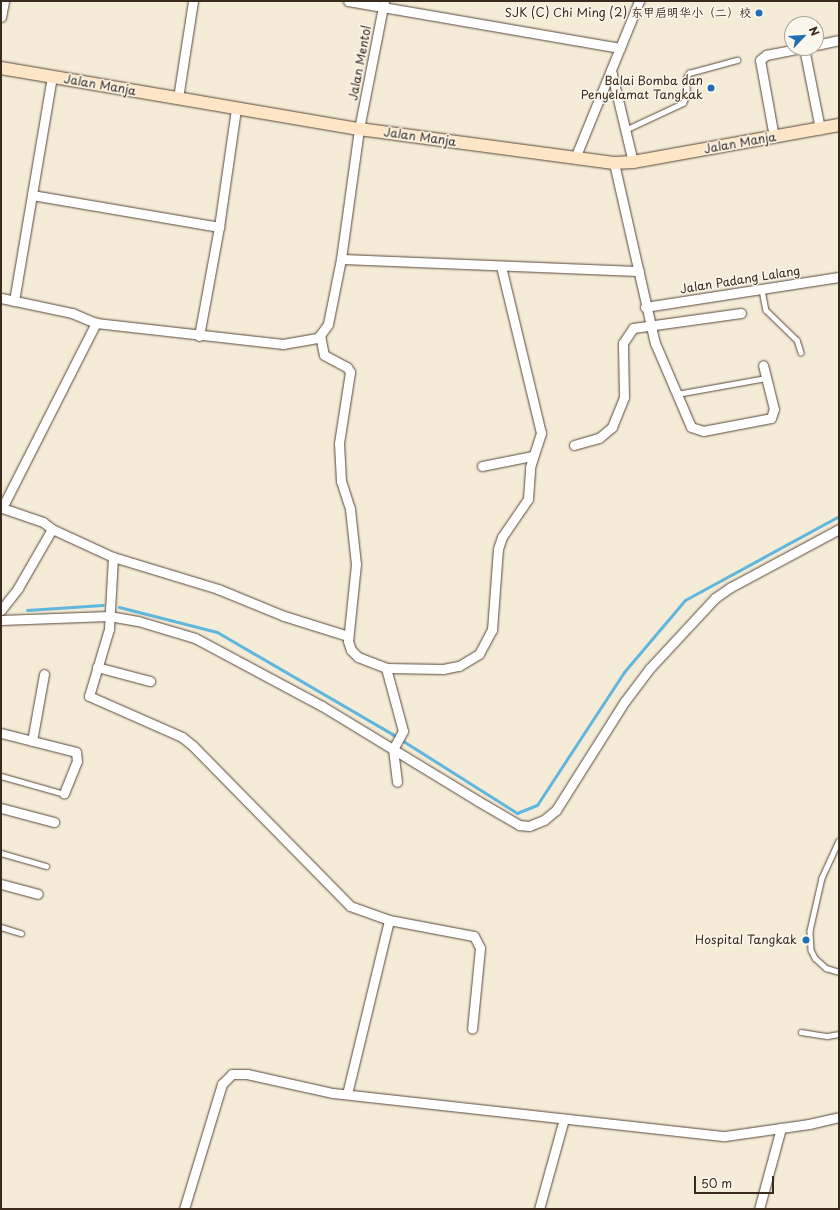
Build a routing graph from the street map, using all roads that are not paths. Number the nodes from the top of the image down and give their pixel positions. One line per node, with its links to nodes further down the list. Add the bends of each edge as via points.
1 (4, 1): 6 (street)
2 (193, 1): 16 (street)
3 (348, 1): 5 (street)
4 (639, 1): 9 (street)
5 (383, 4): 9 (street); 20 (street, Jalan Mentol)
6 (1, 18)
7 (839, 40): 8 (street)
8 (824, 43)
9 (620, 48): 14 (street)
10 (784, 52): 22 (street, via 766,55 760,60)
11 (805, 56): 19 (street)
12 (738, 60): 21 (lane, via 689,73 686,78 687,94 683,103)
13 (1, 68): 15 (street, Jalan Manja)
14 (611, 70): 21 (street); 23 (street)
15 (52, 77): 16 (street, Jalan Manja); 26 (street)
16 (178, 98): 17 (street, Jalan Manja)
17 (236, 109): 20 (street, Jalan Manja); 27 (street)
18 (839, 125): 19 (street, Jalan Manja)
19 (820, 128): 22 (street, Jalan Manja)
20 (359, 129): 23 (street, Jalan Manja); 28 (street, Jalan Mentol)
21 (625, 130): 24 (street)
22 (774, 137): 24 (street, Jalan Manja)
23 (575, 158): 25 (street, Jalan Manja)
24 (633, 162): 25 (street, Jalan Manja)
25 (614, 163): 30 (street)
26 (32, 195): 27 (street); 34 (street)
27 (219, 227): 39 (street)
28 (341, 259): 29 (street); 40 (street, Jalan Mentol, via 328,324)
29 (501, 266): 30 (street); 46 (street, via 541,433)
30 (639, 271): 35 (street)
31 (839, 277): 32 (street, Jalan Padang Lalang)
32 (762, 290): 35 (street, Jalan Padang Lalang); 41 (lane, via 766,310 797,340)
33 (1, 298): 34 (street)
34 (14, 301): 37 (street, via 72,313)
35 (646, 307): 38 (street)
36 (741, 313): 38 (street)
37 (96, 323): 39 (street); 48 (street)
38 (650, 326): 44 (street); 45 (street, via 633,328 623,343 624,397 612,427 599,438)
39 (199, 336): 40 (street, via 283,344 308,341)
40 (320, 336): 55 (street, via 324,354 347,367 350,372 339,443 341,481 350,509 356,564)
41 (801, 352)
42 (763, 366): 43 (street)
43 (766, 378): 44 (lane); 44 (street, via 775,412 768,419 699,431 689,423)
44 (677, 394)
45 (574, 445)
46 (532, 456): 47 (street); 57 (street, via 528,499 502,537 498,549 492,630 486,644 479,654 459,666 435,669)
47 (482, 466)
48 (1, 507): 49 (street, via 43,522)
49 (52, 529): 51 (street); 52 (street, via 18,588)
50 (839, 529): 62 (street, via 715,598 650,668 625,701 556,810 537,824 519,825)
51 (113, 557): 53 (street); 55 (street, via 200,583 284,616)
52 (1, 610)
53 (109, 616): 54 (street); 56 (street, via 107,639); 62 (street, via 138,620 195,638)
54 (1, 620)
55 (348, 636): 57 (street, via 351,650 358,656)
56 (97, 667): 59 (street); 73 (street, via 88,693 92,698 182,737 200,752 350,906)
57 (386, 668): 62 (street, via 403,731)
58 (44, 674): 61 (street)
59 (150, 681)
60 (1, 733): 61 (street)
61 (32, 741): 65 (street, via 76,752 75,767)
62 (395, 748): 64 (street)
63 (1, 776): 65 (lane)
64 (397, 782)
65 (64, 794)
66 (1, 808): 67 (street)
67 (54, 822)
68 (839, 840): 76 (lane, via 822,878 810,931 811,950 815,958 826,968)
69 (1, 853): 70 (lane)
70 (46, 866)
71 (1, 884): 72 (street)
72 (38, 894)
73 (389, 920): 77 (street, via 470,935 477,940 480,948); 80 (street)
74 (1, 927): 75 (lane)
75 (21, 933)
76 (839, 972)
77 (472, 1028)
78 (801, 1032): 79 (lane, via 827,1036)
79 (839, 1034)
80 (347, 1094): 82 (street); 84 (street, via 247,1074 232,1074 222,1084)
81 (839, 1117): 83 (street)
82 (564, 1119): 83 (street, via 725,1136); 85 (street)
83 (781, 1128): 86 (street)
84 (184, 1209)
85 (539, 1209)
86 (758, 1209)

